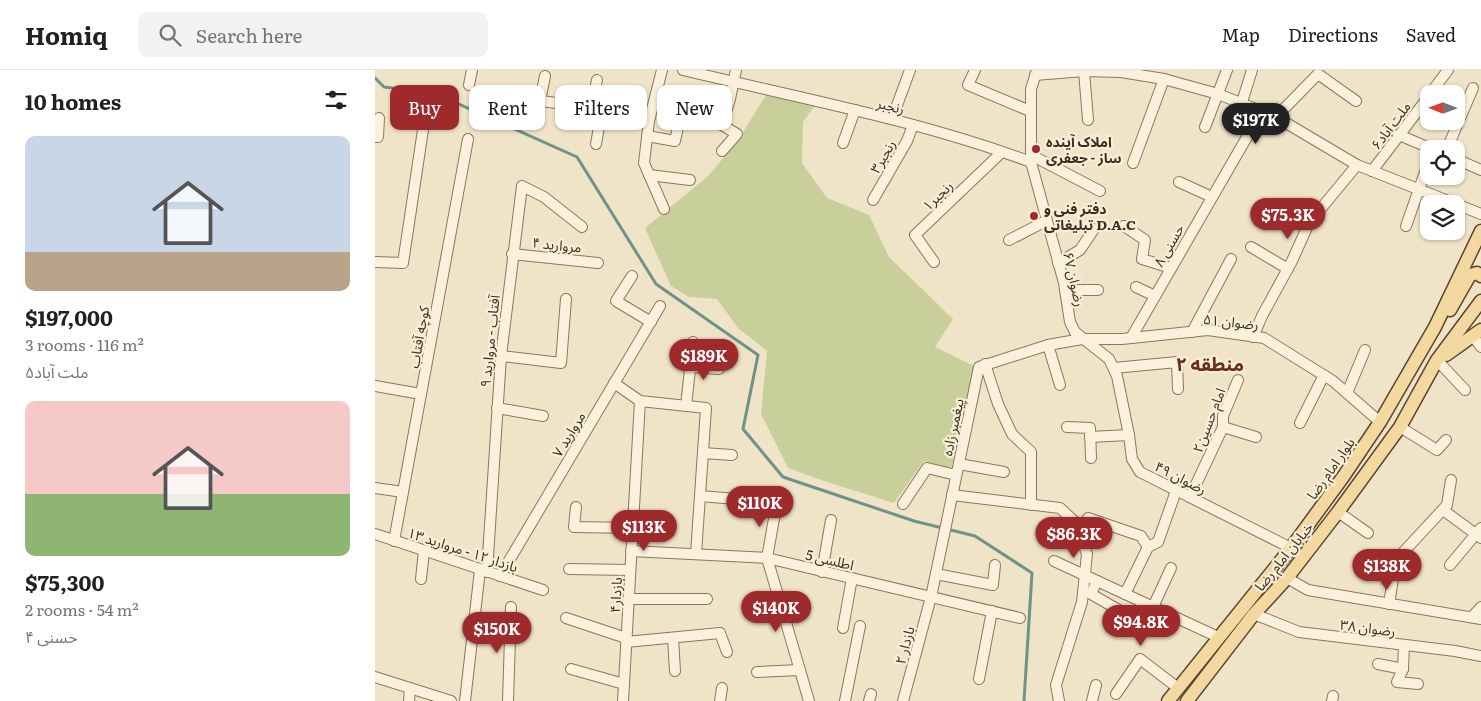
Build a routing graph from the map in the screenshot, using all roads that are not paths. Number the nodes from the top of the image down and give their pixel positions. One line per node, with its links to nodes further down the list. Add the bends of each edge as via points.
1 (472, 70): 17 (street)
2 (661, 70): 30 (street)
3 (683, 70): 16 (street, رنجبر)
4 (736, 70): 16 (street)
5 (910, 70): 33 (street)
6 (975, 70): 27 (street, via 967,85)
7 (1227, 70): 22 (street)
8 (1252, 70): 23 (street)
9 (1448, 70): 20 (street, ملت آباد۶)
10 (1084, 71): 11 (street); 12 (street); 34 (street)
11 (1121, 71): 14 (street)
12 (1034, 72): 27 (street, رضوان ۶۷)
13 (545, 76): 18 (street)
14 (1165, 79): 22 (street); 51 (street)
15 (597, 80): 19 (street)
16 (733, 82): 26 (street, رنجبر); 48 (street, via 722,125 737,134)
17 (469, 85)
18 (543, 85)
19 (596, 85)
20 (1437, 85)
21 (1473, 88): 44 (street)
22 (1218, 94): 23 (street); 36 (street)
23 (1241, 102): 28 (street)
24 (1356, 102): 31 (street, via 1319,74)
25 (1420, 107): 40 (street, ملت آباد۶)
26 (855, 110): 33 (street, رنجبر); 45 (street)
27 (1030, 111): 50 (street, رضوان ۶۷)
28 (1261, 111): 31 (street); 63 (street, حسنی ۸)
29 (647, 116): 30 (street)
30 (651, 116): 41 (street)
31 (1276, 117): 53 (street)
32 (379, 118): 42 (street, via 378,137)
33 (892, 119): 35 (street, رنجبر)
34 (1088, 120)
35 (913, 125): 49 (street, رنجبر); 64 (street, رنجبر۳)
36 (1205, 127)
37 (423, 130): 80 (street, via 403,262)
38 (599, 130): 46 (street)
39 (677, 130): 41 (street, via 675,141)
40 (1399, 135): 47 (street); 55 (street, ملت آباد۶)
41 (647, 136): 56 (street, via 644,163)
42 (375, 137)
43 (468, 139): 119 (street, کوچه آفتاب)
44 (1451, 140)
45 (843, 143)
46 (596, 144)
47 (1420, 144)
48 (722, 151)
49 (1003, 152): 50 (street, رنجبر); 82 (street, رنجبر۱, via 915,235)
50 (1031, 158): 61 (street, رنجبر); 69 (street, رضوان ۶۷)
51 (1133, 163)
52 (1465, 163): 54 (street)
53 (1357, 165): 55 (street); 70 (street)
54 (1481, 170)
55 (1372, 171): 60 (street)
56 (649, 175): 57 (street); 65 (street)
57 (690, 180)
58 (1179, 182): 63 (street)
59 (1420, 185): 60 (street)
60 (1419, 188): 62 (street); 72 (street)
61 (1100, 191)
62 (1435, 195)
63 (1212, 197): 84 (street, حسنی ۸)
64 (873, 200)
65 (664, 208)
66 (1465, 208): 68 (street)
67 (1283, 210): 70 (street)
68 (1481, 214)
69 (1046, 221): 76 (street); 83 (street, رضوان ۶۷)
70 (1309, 223): 85 (street)
71 (1124, 226): 84 (street, via 1145,240 1142,258)
72 (1406, 226)
73 (582, 227): 78 (street, آفتاب - مروارید ۹, via 545,197 522,186)
74 (1094, 229): 83 (street, via 1080,250)
75 (1481, 230): 96 (main road, بلوار امام رضا)
76 (1009, 240)
77 (1251, 247): 85 (street)
78 (513, 254): 81 (street, مروارید ۴); 105 (street, آفتاب - مروارید ۹)
79 (1231, 259): 97 (street)
80 (375, 262)
81 (598, 262)
82 (934, 262)
83 (1058, 263): 89 (street, رضوان ۶۷)
84 (1171, 268): 91 (street, حسنی ۸)
85 (1288, 269): 98 (street)
86 (632, 276): 95 (street, via 615,301)
87 (1481, 276): 96 (main road, via 1477,273 1470,275 1451,309)
88 (1136, 287): 91 (street)
89 (1065, 290): 90 (street); 101 (street, رضوان ۶۷, via 1070,322)
90 (1099, 290)
91 (1155, 296): 99 (street, حسنی ۸)
92 (566, 299): 105 (street, via 561,363)
93 (1481, 301): 106 (main road, خیابان امام رضا)
94 (660, 306): 95 (street, مروارید ۷)
95 (651, 322): 113 (street, مروارید ۷)
96 (1435, 328): 124 (main road, بلوار امام رضا)
97 (1192, 332): 98 (street, رضوان ۵۱, via 1208,330); 99 (street, رضوان ۵۱)
98 (1253, 337): 111 (street, رضوان ۵۱, via 1264,338)
99 (1131, 338): 101 (street, رضوان ۵۱)
100 (1478, 338): 106 (main road)
101 (1082, 339): 103 (street); 109 (street, رضوان ۴۹, via 1109,359)
102 (693, 342): 108 (street)
103 (1049, 345): 107 (street); 114 (street)
104 (1365, 350): 118 (street)
105 (501, 356): 122 (street, آفتاب - مروارید ۹)
106 (1437, 360): 117 (street); 128 (main road, خیابان امام رضا)
107 (985, 364): 136 (street, پیغمبر زاده, via 979,367); 149 (street, via 1012,434 1031,452)
108 (691, 367): 110 (street); 121 (street)
109 (1114, 368): 116 (street, via 1177,362); 129 (street, رضوان ۴۹)
110 (719, 369)
111 (1324, 375): 118 (street, رضوان ۵۱); 125 (street)
112 (1238, 380): 127 (street, امام حسین۲, via 1223,416)
113 (614, 383): 120 (street); 175 (street, مروارید ۷)
114 (1060, 385)
115 (375, 386): 119 (street)
116 (1178, 389)
117 (1465, 390)
118 (1347, 393): 124 (street, رضوان ۵۱)
119 (421, 394): 142 (street, کوچه آفتاب)
120 (640, 401): 121 (street); 155 (street, بازدار۴)
121 (686, 406): 133 (street, via 706,408)
122 (497, 408): 123 (street); 172 (street, آفتاب - مروارید ۹)
123 (543, 416)
124 (1380, 422): 161 (main road, بلوار امام رضا)
125 (1300, 423)
126 (1067, 427): 130 (street, via 1090,428)
127 (1223, 427): 131 (street); 145 (street, امام حسین۲)
128 (1399, 427): 132 (street, via 1437,450); 152 (main road, خیابان امام رضا)
129 (1129, 436): 130 (street); 141 (street, رضوان ۴۹, via 1132,459 1140,472)
130 (1090, 437): 135 (street)
131 (1256, 437)
132 (1447, 440)
133 (703, 453): 134 (street); 144 (street)
134 (732, 455)
135 (1091, 458)
136 (959, 464): 137 (street); 138 (street, پیغمبر زاده)
137 (1003, 472)
138 (957, 475): 143 (street, پیغمبر زاده); 148 (street, via 927,468)
139 (1451, 480): 151 (street, via 1447,505)
140 (375, 488): 142 (street)
141 (1176, 491): 145 (street, رضوان ۴۹); 160 (street, via 1158,542)
142 (403, 492): 159 (street, کوچه آفتاب)
143 (952, 494): 149 (street); 174 (street, پیغمبر زاده)
144 (700, 496): 146 (street); 164 (street)
145 (1189, 497): 161 (street, رضوان ۴۹)
146 (736, 499)
147 (777, 502): 165 (street)
148 (903, 504)
149 (1031, 505): 176 (street, via 1060,508 1076,523 1087,554)
150 (575, 507): 155 (street, via 574,527)
151 (1443, 510): 157 (street); 186 (street, via 1397,560)
152 (1338, 512): 156 (street); 178 (main road, خیابان امام رضا)
153 (1088, 518): 160 (street, via 1141,536)
154 (831, 520): 173 (street)
155 (633, 528): 163 (street, بازدار۴)
156 (1368, 533)
157 (1479, 533): 168 (street)
158 (375, 534): 159 (street, بازدار ۱۲ - مروارید ۱۳)
159 (394, 541): 162 (street, بازدار ۱۲ - مروارید ۱۳)
160 (1148, 546): 182 (street)
161 (1291, 548): 198 (main road, بلوار امام رضا)
162 (424, 550): 172 (street, بازدار ۱۲ - مروارید ۱۳); 179 (street)
163 (631, 551): 164 (street, اطلسی 5); 171 (street, بازدار۴)
164 (696, 554): 165 (street, اطلسی 5)
165 (767, 558): 173 (street, اطلسی 5); 207 (street)
166 (1054, 561): 176 (street)
167 (995, 565): 174 (street, via 993,585)
168 (1450, 565)
169 (1171, 568): 188 (street)
170 (569, 569): 171 (street)
171 (630, 570): 184 (street, بازدار۴)
172 (483, 571): 175 (street, بازدار ۱۲ - مروارید ۱۳); 221 (street, آفتاب - مروارید ۹)
173 (822, 572): 177 (street, اطلسی 5)
174 (936, 574): 183 (street, پیغمبر زاده)
175 (500, 576): 181 (street, بازدار ۱۲ - مروارید ۱۳)
176 (1085, 576): 180 (street); 228 (street, via 1082,602 1056,684)
177 (852, 578): 183 (street, اطلسی 5); 197 (street)
178 (1287, 578): 186 (street, via 1308,590); 191 (main road, خیابان امام رضا)
179 (421, 579)
180 (1097, 581): 182 (street); 192 (street, via 1091,594)
181 (543, 590)
182 (1125, 594): 188 (street)
183 (931, 597): 190 (street, اطلسی 5); 227 (street, بازدار ۲)
184 (628, 599): 185 (street); 200 (street, بازدار۴)
185 (707, 599)
186 (1389, 604): 195 (street)
187 (511, 607): 222 (street)
188 (1153, 607): 198 (street)
189 (1481, 607): 195 (street)
190 (992, 611): 194 (street, اطلسی 5); 211 (street)
191 (1254, 614): 201 (street, رضوان ۳۸, via 1299,632); 231 (main road, خیابان امام رضا)
192 (1131, 617)
193 (566, 618): 200 (street)
194 (1020, 618)
195 (1477, 618)
196 (860, 626): 226 (street)
197 (843, 628)
198 (1219, 637): 217 (main road, بلوار امام رضا)
199 (673, 638): 200 (street); 202 (street, via 720,633); 208 (street)
200 (626, 640): 212 (street, بازدار۴)
201 (1404, 645): 203 (street, رضوان ۳۸); 206 (street)
202 (727, 652)
203 (1481, 656)
204 (1378, 664): 206 (street)
205 (571, 668): 212 (street)
206 (1403, 668): 213 (street, via 1397,682)
207 (800, 670): 209 (street); 225 (street)
208 (675, 671)
209 (757, 672)
210 (375, 677): 215 (street)
211 (979, 679)
212 (623, 684): 223 (street, بازدار۴)
213 (1418, 684)
214 (1096, 685): 229 (street)
215 (410, 688): 219 (street); 220 (street)
216 (722, 688): 224 (street)
217 (1179, 688): 218 (street, via 1140,659); 230 (main road, بلوار امام رضا)
218 (1116, 694)
219 (409, 701)
220 (451, 701)
221 (465, 701)
222 (509, 701)
223 (623, 701)
224 (720, 701)
225 (809, 701)
226 (845, 701)
227 (903, 701)
228 (1059, 701)
229 (1092, 701)
230 (1168, 701)
231 (1187, 701)

